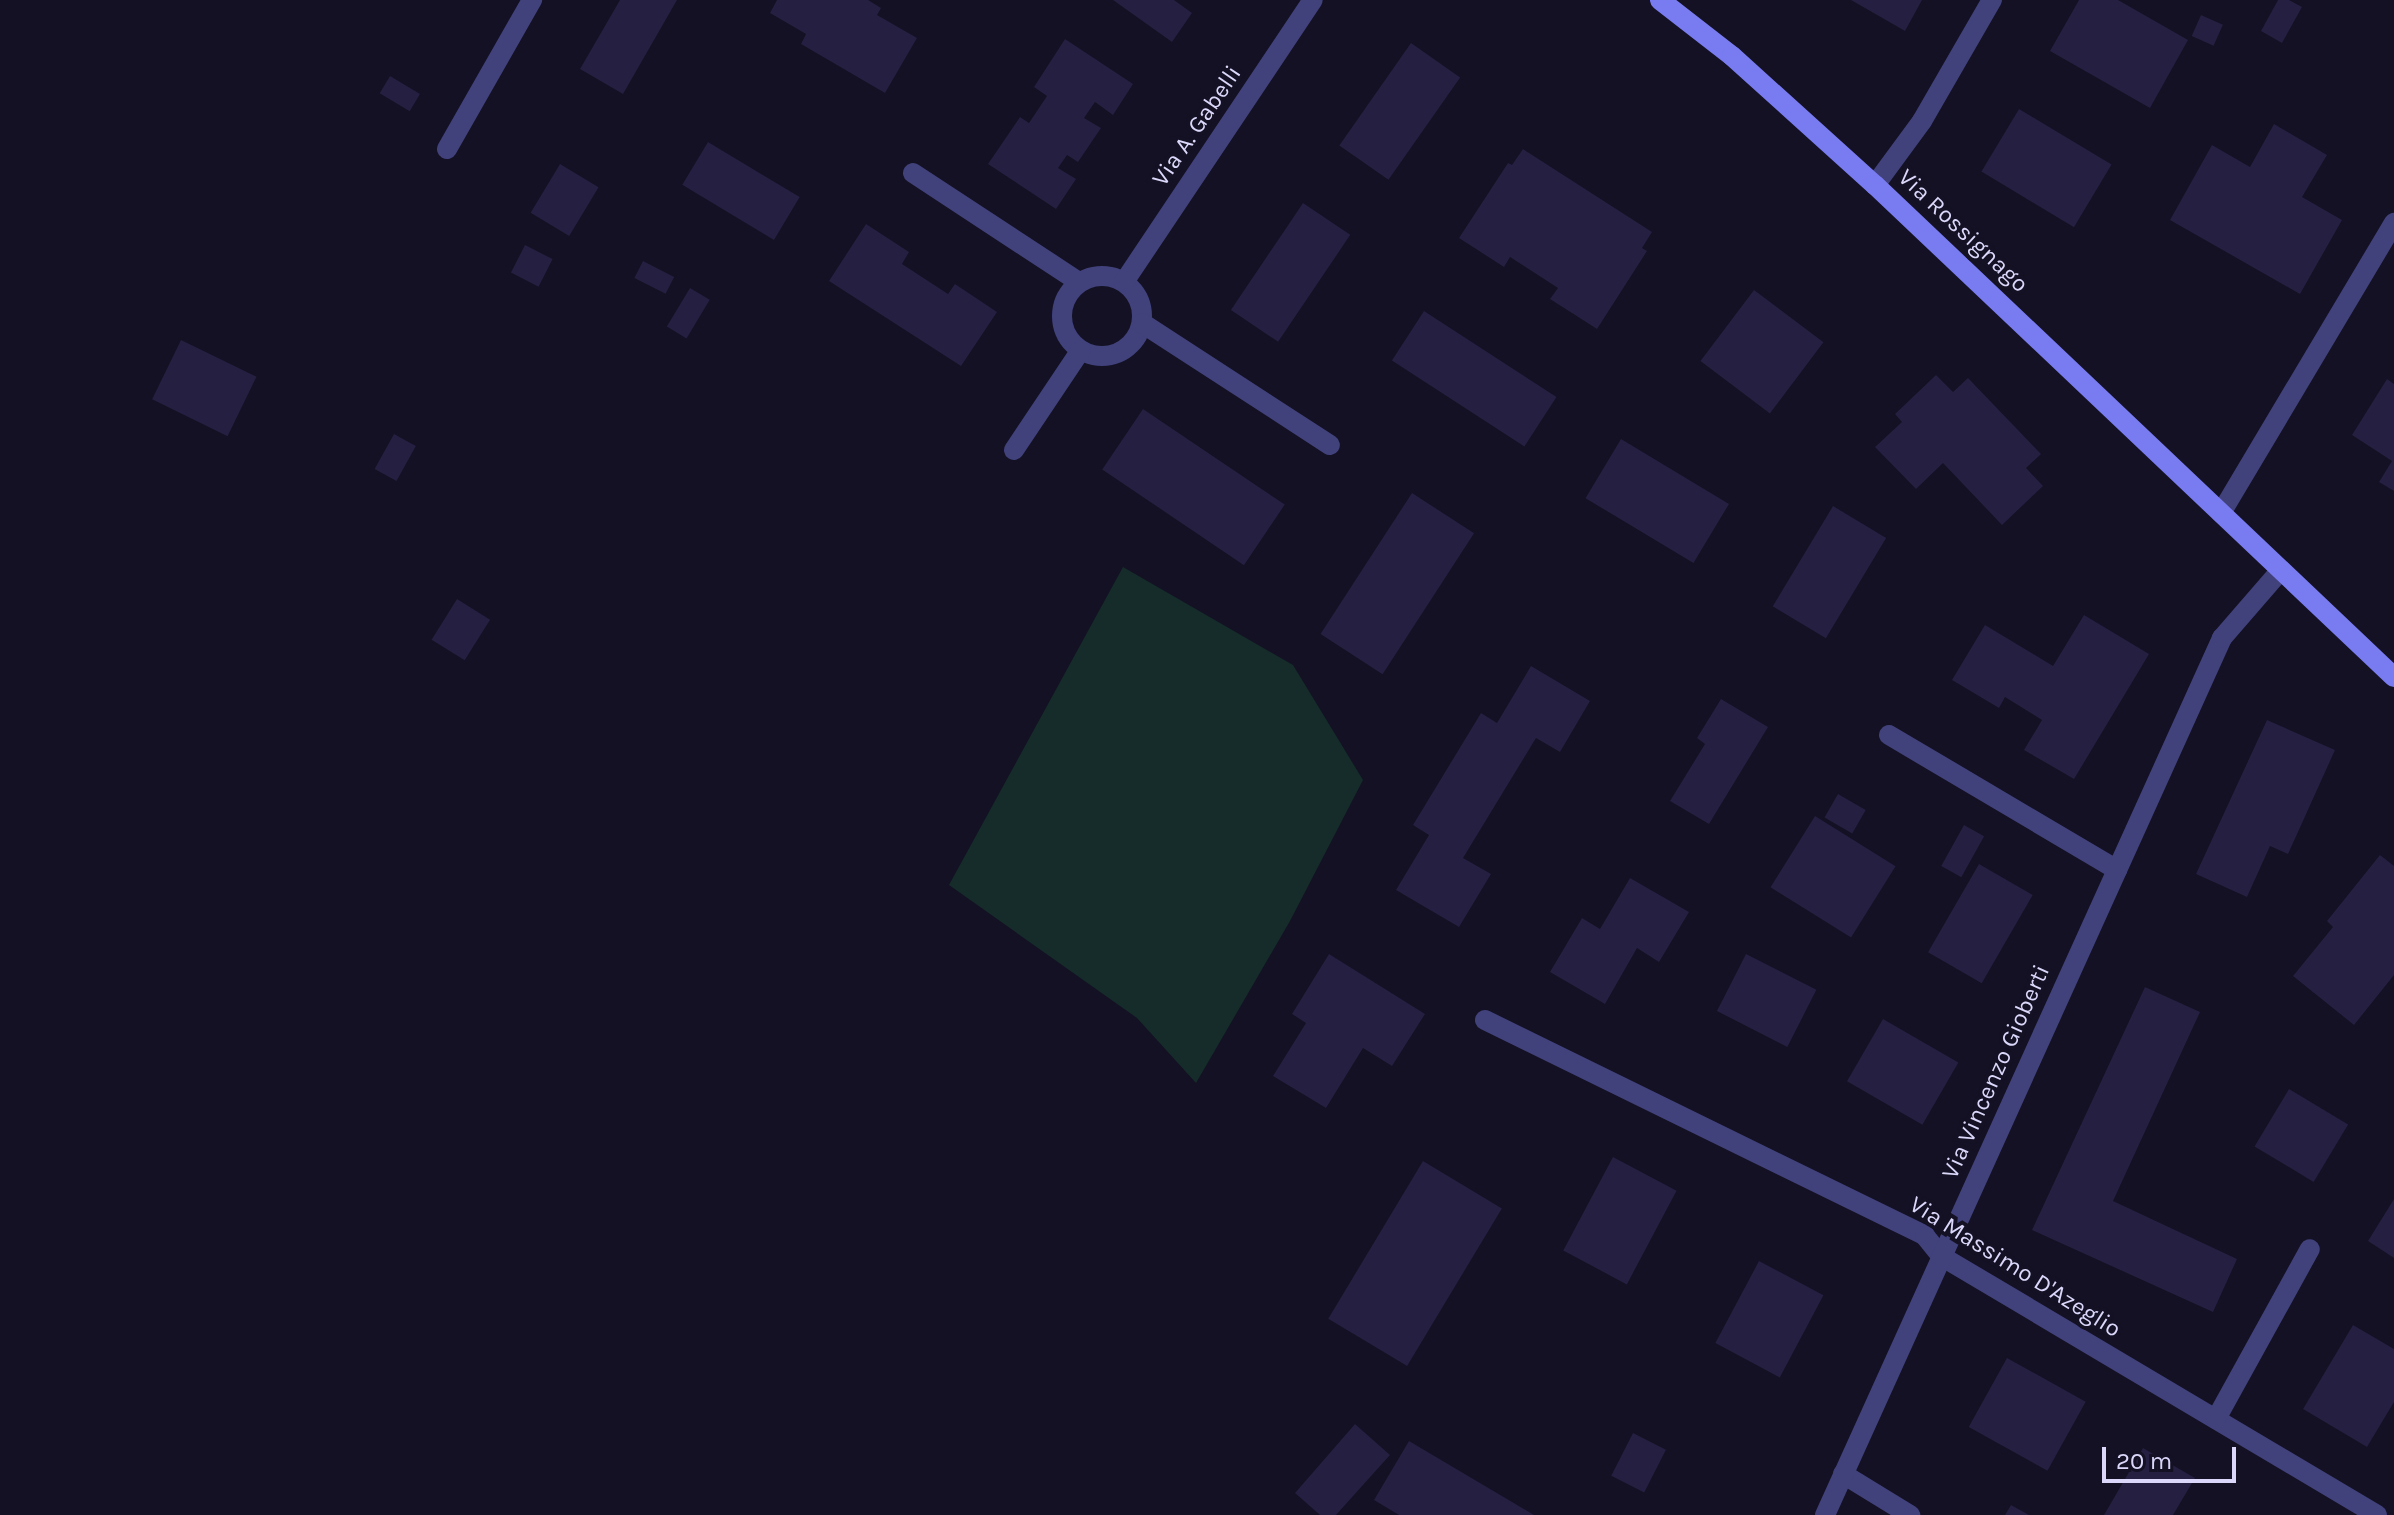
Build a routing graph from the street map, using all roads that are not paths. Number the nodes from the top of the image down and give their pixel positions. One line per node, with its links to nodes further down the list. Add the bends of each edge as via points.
1 (532, 0): 5 (street)
2 (1313, 0): 10 (street, Via A. Gabelli)
3 (1660, 0): 7 (street, Via Rossignago, via 1732,56)
4 (1992, 0): 7 (street, via 1914,133)
5 (447, 149)
6 (913, 173): 9 (street)
7 (1875, 185): 15 (street, Via Rossignago)
8 (2394, 223): 15 (street)
9 (1079, 282): 10 (street, via 1109,276); 12 (street, via 1062,309 1069,339)
10 (1124, 282): 11 (street, via 1142,306)
11 (1142, 323): 12 (street, via 1137,337 1111,355); 13 (street)
12 (1081, 350): 14 (street)
13 (1330, 445)
14 (1014, 450)
15 (2221, 513): 16 (street, Via Rossignago)
16 (2281, 570): 17 (street, Via Rossignago); 19 (street, Via Vincenzo Gioberti, via 2222,638)
17 (2394, 677)
18 (1889, 735): 19 (street)
19 (2117, 870): 22 (street, Via Vincenzo Gioberti)
20 (1485, 1020): 22 (street, Via Massimo D'Azeglio, via 1925,1236)
21 (2310, 1249): 23 (street)
22 (1941, 1256): 23 (street, Via Massimo D'Azeglio); 24 (street, Via Vincenzo Gioberti)
23 (2216, 1419): 27 (street, Via Massimo D'Azeglio)
24 (1843, 1474): 25 (street, Via Vincenzo Gioberti); 26 (street)
25 (1825, 1515)
26 (1910, 1515)
27 (2377, 1515)

